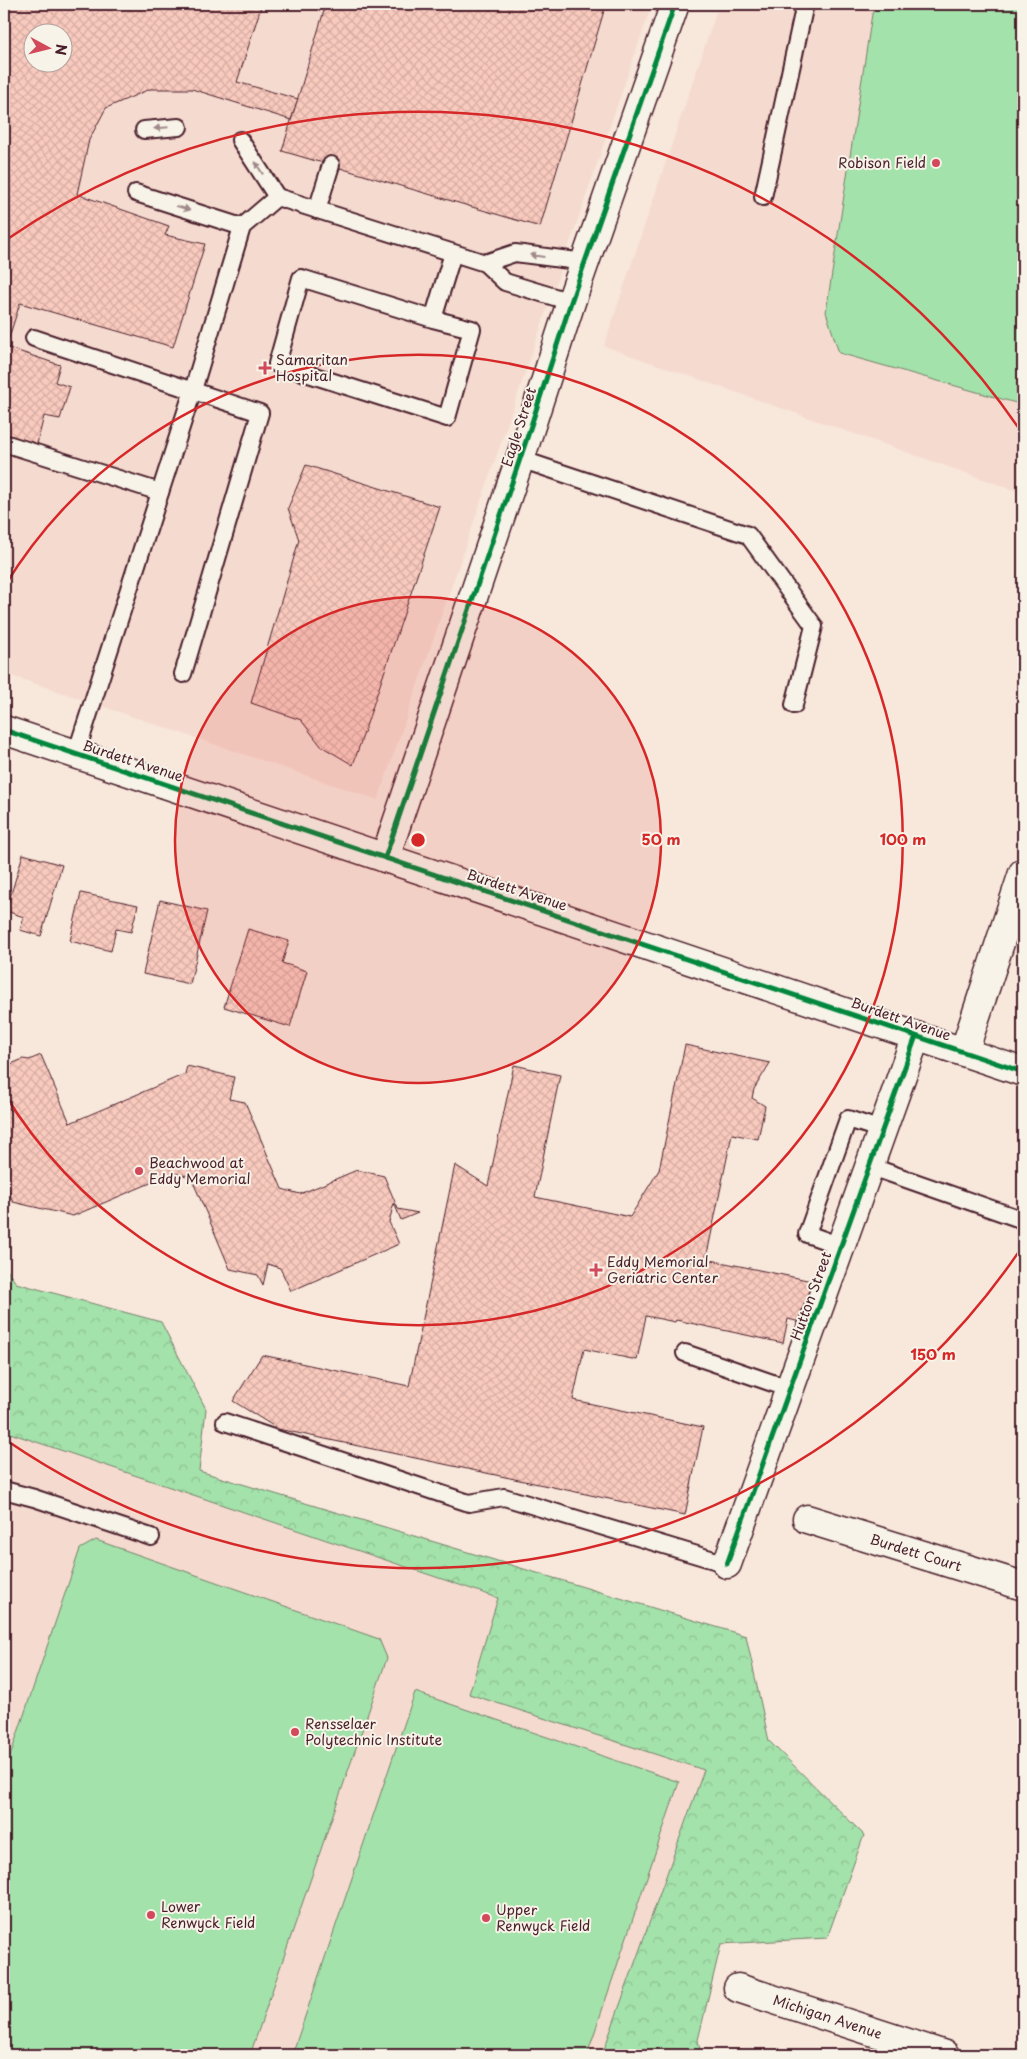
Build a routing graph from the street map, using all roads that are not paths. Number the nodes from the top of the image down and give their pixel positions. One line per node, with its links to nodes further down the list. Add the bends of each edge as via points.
1 (675, 4): 13 (street, Eagle Street)
2 (805, 4): 9 (lane)
3 (179, 127): 4 (lane, one-way to 4)
4 (144, 130)
5 (240, 140): 8 (lane, one-way to 5)
6 (331, 165): 10 (lane)
7 (136, 193): 11 (lane, one-way to 11)
8 (277, 197): 10 (lane); 11 (lane)
9 (763, 197)
10 (318, 210): 12 (lane)
11 (242, 228): 18 (lane)
12 (453, 253): 14 (lane); 16 (lane)
13 (585, 262): 14 (lane, one-way to 14, via 515,253); 15 (street, Eagle Street)
14 (485, 263): 15 (lane, via 505,282)
15 (571, 302): 20 (street, Eagle Street)
16 (433, 319): 16 (lane, via 301,278 277,364 447,418 472,329)
17 (34, 338): 18 (lane)
18 (193, 390): 21 (lane); 22 (lane, via 260,414)
19 (4, 443): 21 (lane)
20 (520, 459): 23 (lane, via 748,535 814,626); 26 (street, Eagle Street)
21 (160, 492): 25 (lane)
22 (183, 674)
23 (794, 705)
24 (4, 730): 25 (street, Burdett Avenue)
25 (76, 754): 26 (street, Burdett Avenue)
26 (385, 858): 28 (street, Burdett Avenue)
27 (1023, 873): 29 (street)
28 (916, 1036): 29 (street, Burdett Avenue); 31 (street, Hutton Street)
29 (964, 1052): 30 (street, Burdett Avenue)
30 (1023, 1072)
31 (882, 1130): 32 (street, Hutton Street); 34 (lane, via 848,1119 810,1225 807,1234)
32 (869, 1166): 33 (lane); 34 (street, Hutton Street)
33 (1023, 1220)
34 (841, 1246): 36 (street, Hutton Street)
35 (685, 1353): 36 (lane)
36 (790, 1389): 41 (street, Hutton Street)
37 (225, 1422): 41 (lane, via 469,1502 504,1497)
38 (4, 1490): 40 (lane)
39 (807, 1519): 42 (street, Burdett Court)
40 (151, 1537)
41 (727, 1564)
42 (1023, 1586)
43 (738, 1988): 44 (street, Michigan Avenue)
44 (945, 2055)

